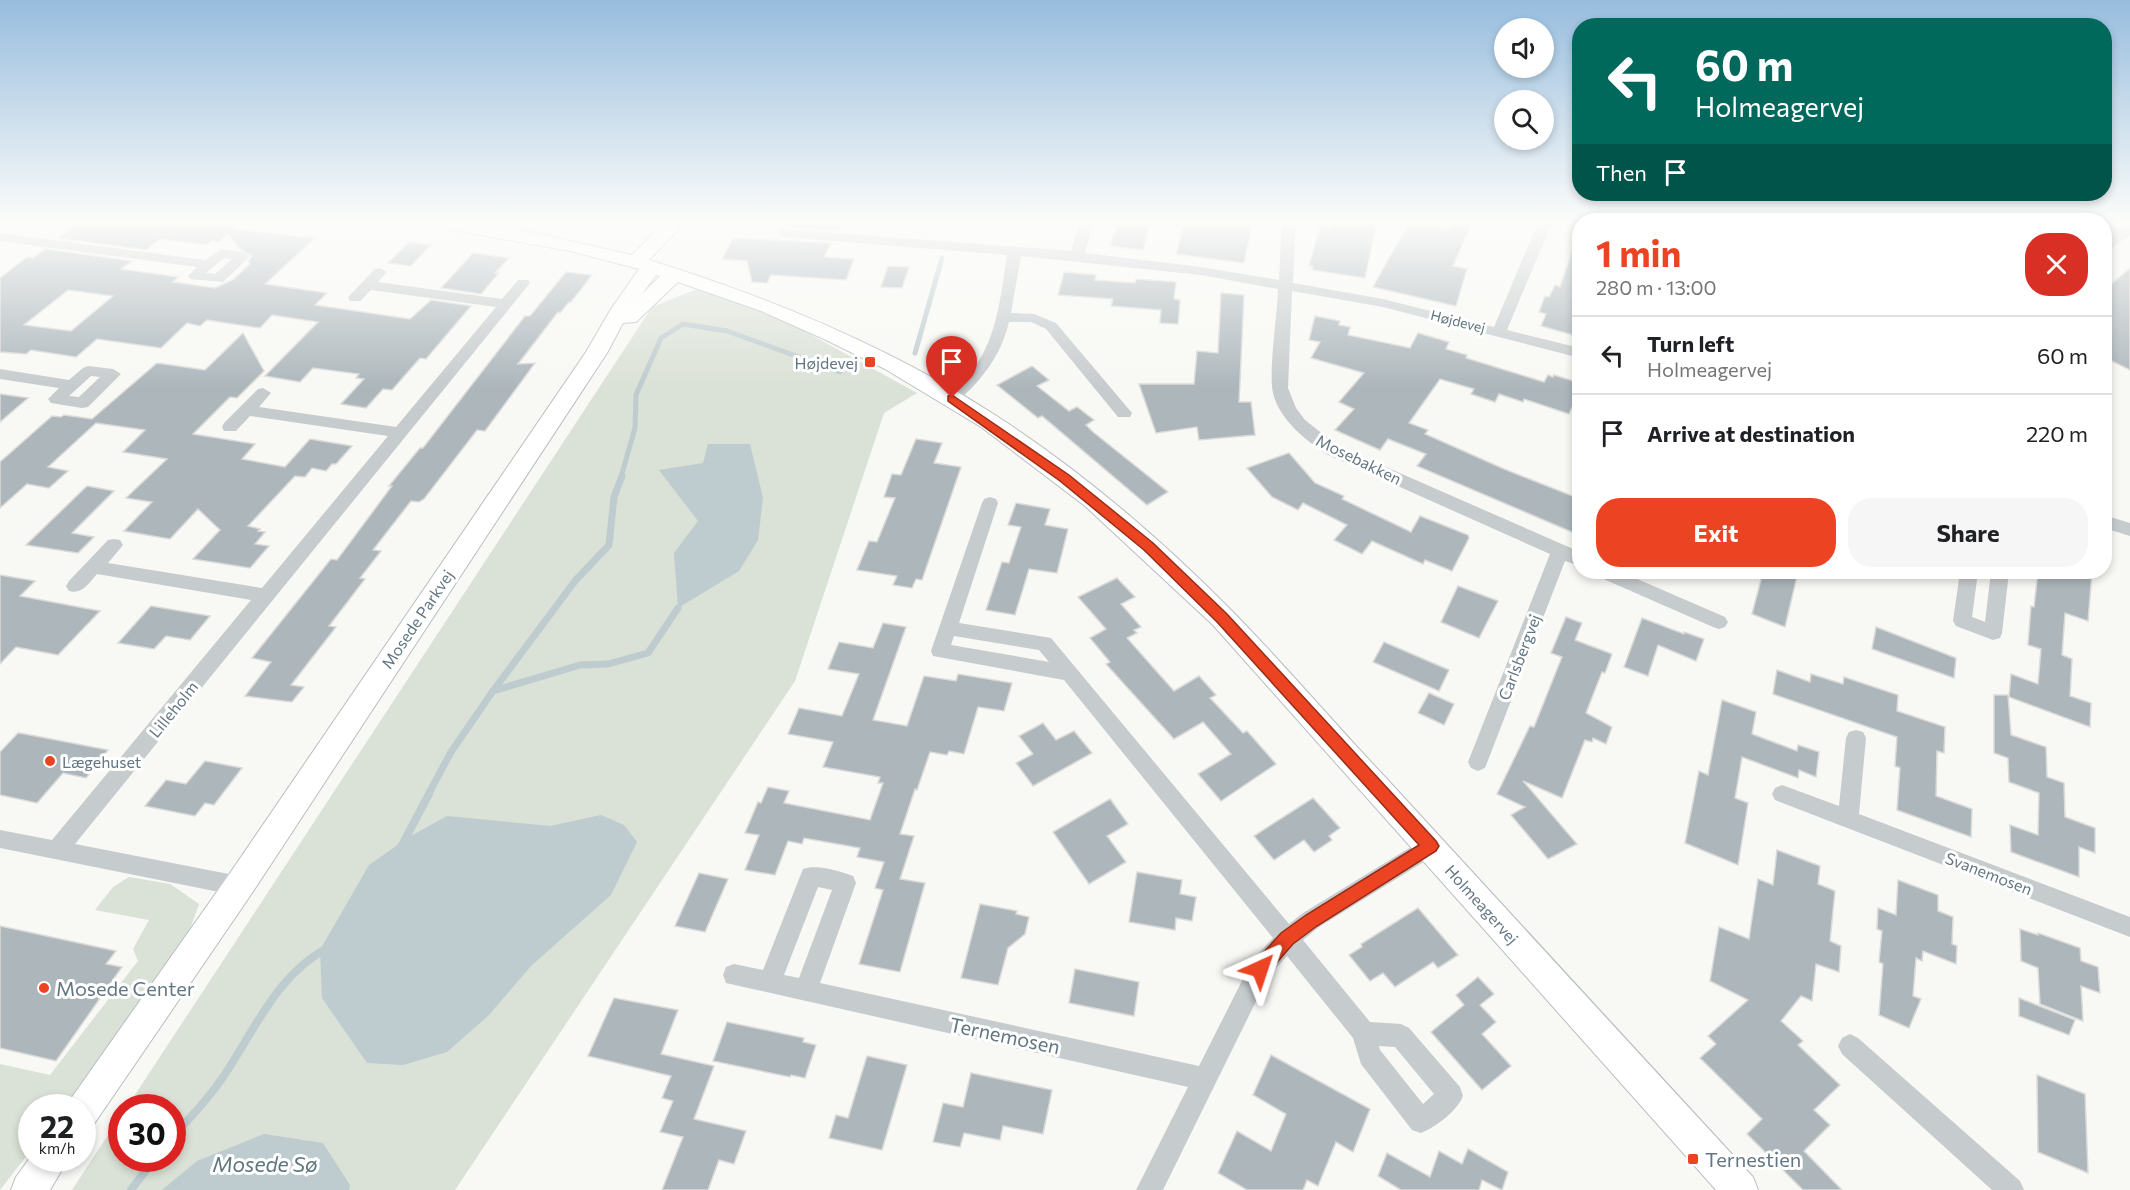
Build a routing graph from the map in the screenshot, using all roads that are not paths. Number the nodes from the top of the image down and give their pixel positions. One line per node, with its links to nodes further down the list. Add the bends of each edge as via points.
1 (375, 277): 10 (street)
2 (649, 277): 44 (street, Mosede Parkvej)
3 (681, 277): 19 (street, Holmeagervej, via 795,318)
4 (1010, 277): 13 (street)
5 (1231, 277): 9 (street, Højdevej)
6 (1285, 277): 9 (street, Mosebakken)
7 (1522, 277): 14 (street)
8 (523, 284): 12 (street, Lilleholm)
9 (1285, 284): 14 (street, Højdevej); 28 (street, Mosebakken, via 1280,387 1285,405 1310,436 1332,450)
10 (367, 285): 11 (street); 12 (street)
11 (355, 298)
12 (507, 303): 23 (street, Lilleholm)
13 (1003, 317): 19 (street, via 980,371); 21 (street, via 1034,318 1051,326)
14 (1499, 331): 15 (street, Højdevej)
15 (1572, 351)
16 (0, 374): 17 (street)
17 (72, 385)
18 (263, 393): 20 (street)
19 (952, 398): 42 (street, Holmeagervej, via 1095,501 1148,547 1222,618)
20 (247, 410): 22 (street); 23 (street)
21 (1124, 413)
22 (230, 427)
23 (401, 433): 35 (street, Lilleholm)
24 (990, 503): 46 (street, via 940,651 1070,673)
25 (2112, 524): 26 (street)
26 (2130, 530)
27 (114, 545): 30 (street)
28 (1560, 552): 29 (street, Mosebakken); 38 (street, Carlsbergvej)
29 (1572, 557)
30 (94, 567): 34 (street); 35 (street)
31 (1621, 579): 36 (street)
32 (1968, 579): 33 (street, via 1962,621 1993,633)
33 (1999, 579)
34 (75, 586)
35 (266, 596): 43 (street, Lilleholm)
36 (1719, 622)
37 (1856, 738): 40 (street)
38 (1478, 762)
39 (1782, 794): 40 (street, Svanemosen)
40 (1848, 819): 45 (street, Svanemosen)
41 (0, 839): 43 (street)
42 (1431, 846): 46 (street); 57 (street, Holmeagervej)
43 (57, 850): 44 (street)
44 (239, 885): 53 (street, Mosede Parkvej)
45 (2130, 927)
46 (1287, 939): 50 (street); 52 (street, via 1260,969)
47 (734, 975): 48 (street, Ternemosen)
48 (770, 983): 49 (street, Ternemosen); 49 (street, via 811,876 845,883)
49 (806, 990): 52 (street, Ternemosen)
50 (1364, 1033)
51 (1850, 1046): 58 (street)
52 (1204, 1078): 56 (street)
53 (94, 1094)
54 (41, 1172): 55 (street)
55 (29, 1190)
56 (1149, 1190)
57 (1740, 1190)
58 (2012, 1190)

